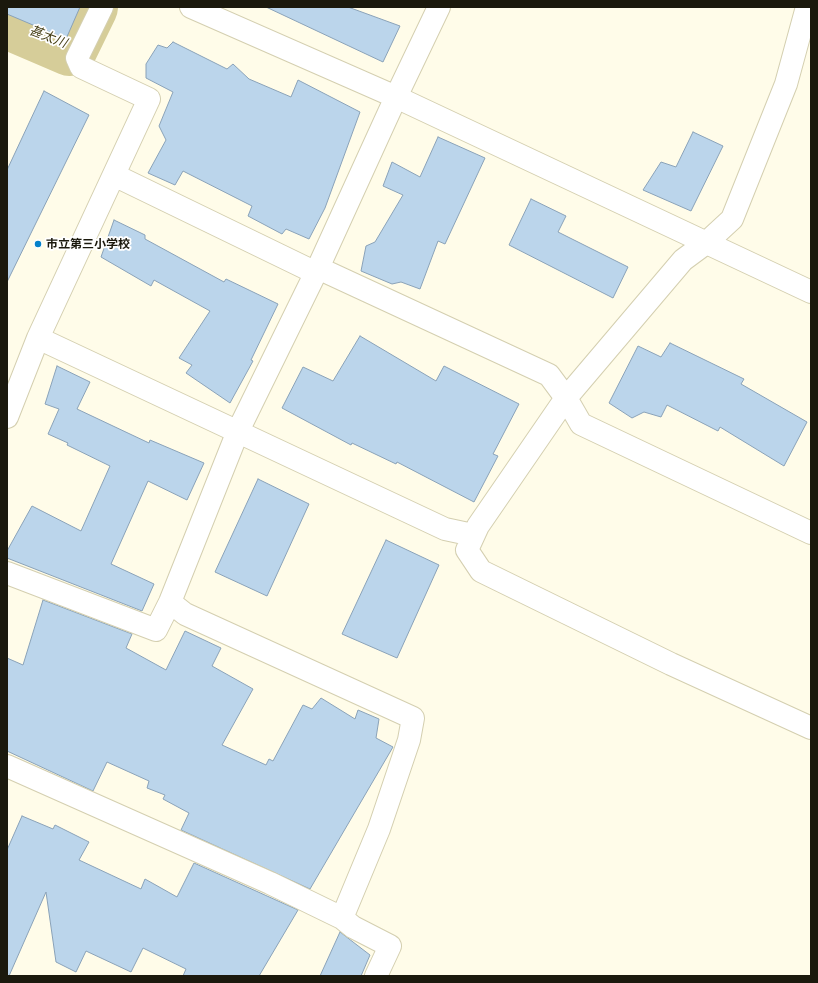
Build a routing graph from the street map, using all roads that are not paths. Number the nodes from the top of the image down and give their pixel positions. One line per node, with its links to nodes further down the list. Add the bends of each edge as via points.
1 (102, 7): 6 (street, via 77,58 81,67 149,99)
2 (191, 7): 5 (street)
3 (439, 7): 5 (street)
4 (807, 7): 7 (street, via 786,84 732,219)
5 (396, 97): 7 (street); 8 (street)
6 (114, 175): 8 (street); 10 (street)
7 (706, 243): 9 (street); 11 (street, via 683,260)
8 (317, 270): 11 (street, via 549,375); 13 (street)
9 (811, 292)
10 (38, 338): 12 (street); 13 (street)
11 (566, 398): 14 (street, via 581,424); 15 (street)
12 (7, 417)
13 (238, 431): 15 (street, via 445,530); 17 (street)
14 (811, 533)
15 (473, 535): 18 (street, via 466,550 482,571 671,664)
16 (7, 573): 17 (street, via 156,630)
17 (170, 602): 20 (street, via 184,614 413,718 409,740 379,829)
18 (811, 728)
19 (7, 766): 20 (street, via 270,883)
20 (342, 918): 21 (street, via 390,946)
21 (376, 976)

